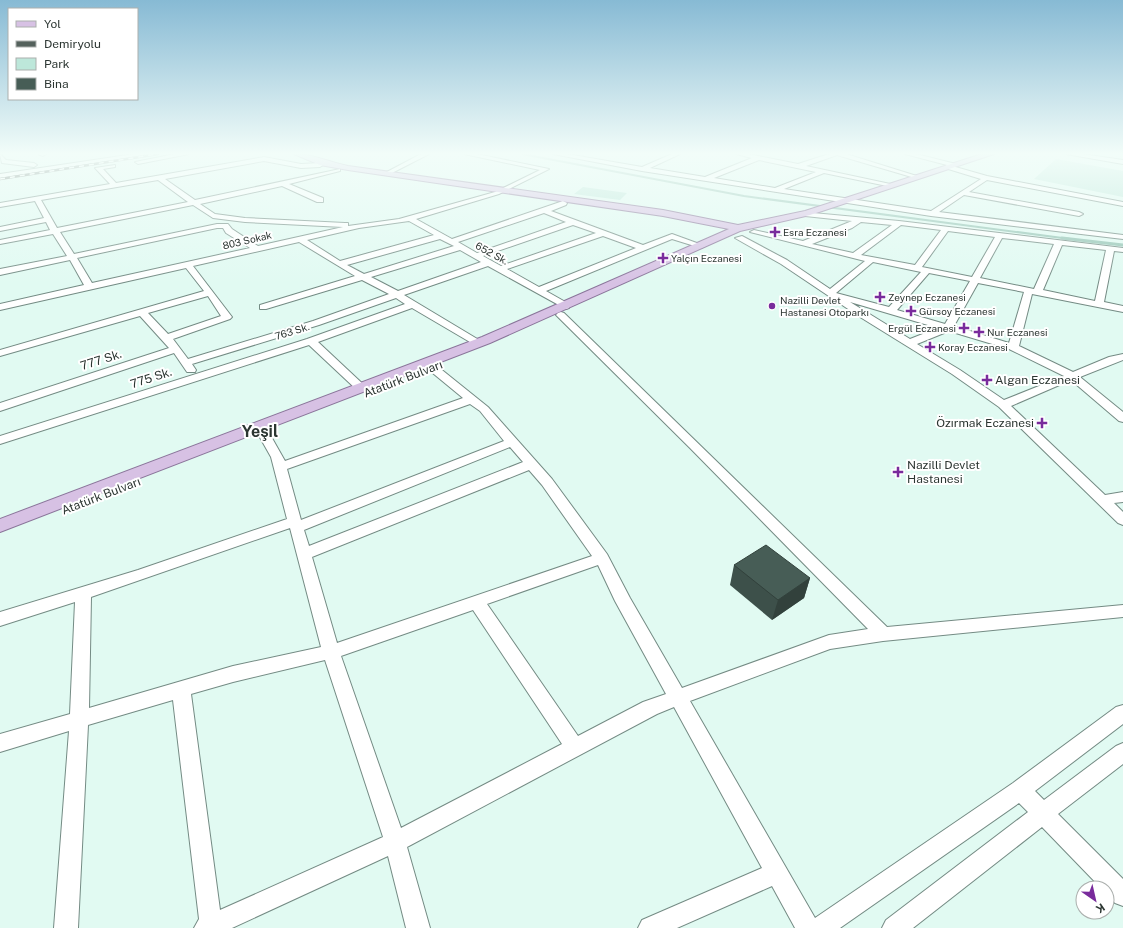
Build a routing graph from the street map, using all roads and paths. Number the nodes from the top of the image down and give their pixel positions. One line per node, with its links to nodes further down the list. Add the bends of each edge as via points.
1 (47, 197): 13 (street)
2 (186, 197): 16 (street)
3 (221, 197): 16 (street)
4 (314, 197): 14 (street)
5 (481, 197): 24 (street, 803 Sokak)
6 (530, 197): 17 (main road)
7 (541, 197): 35 (main road, via 663,213)
8 (816, 197): 15 (street)
9 (856, 197): 15 (main road)
10 (956, 197): 22 (street)
11 (987, 197): 23 (street)
12 (1036, 197): 23 (street)
13 (37, 199): 19 (street); 25 (street)
14 (320, 200)
15 (842, 202): 21 (main road); 22 (street)
16 (194, 203): 29 (street, via 213,216); 32 (street)
17 (563, 203): 20 (street); 35 (main road, via 677,220)
18 (1123, 204): 23 (street)
19 (0, 205)
20 (544, 211): 27 (street); 41 (street)
21 (805, 214): 26 (street); 33 (main road, Atatürk Bulvarı); 35 (main road, Atatürk Bulvarı)
22 (931, 214): 23 (street)
23 (1079, 214): 38 (street)
24 (409, 218): 29 (street, 803 Sokak, via 387,224); 37 (street, 652 Sk.)
25 (48, 219): 30 (street); 32 (street)
26 (858, 220): 28 (street); 43 (street)
27 (573, 222): 34 (street); 51 (street)
28 (899, 223): 31 (street); 52 (street)
29 (359, 226): 39 (street, 803 Sokak)
30 (0, 229)
31 (946, 229): 36 (street); 57 (street)
32 (55, 231): 40 (street); 50 (street)
33 (754, 232): 35 (main road, Atatürk Bulvarı); 43 (street)
34 (604, 233): 46 (street); 58 (street)
35 (735, 233): 44 (main road, Atatürk Bulvarı); 67 (street); 74 (main road, Atatürk Bulvarı)
36 (1000, 235): 42 (street); 62 (street)
37 (440, 236): 41 (street, 652 Sk.); 55 (street)
38 (1123, 237)
39 (300, 239): 47 (street, 803 Sokak); 55 (street)
40 (0, 242)
41 (450, 242): 45 (street, 652 Sk.)
42 (1059, 242): 48 (street); 64 (street)
43 (804, 244): 52 (street)
44 (701, 246): 46 (street, via 672,236); 74 (main road, Atatürk Bulvarı)
45 (460, 247): 51 (street, 652 Sk.); 61 (street)
46 (643, 248): 65 (street)
47 (257, 249): 50 (street, via 228,231 225,226 217,226); 56 (street, 803 Sokak)
48 (1110, 249): 49 (street); 70 (street)
49 (1123, 250)
50 (72, 256): 60 (street); 63 (street)
51 (475, 256): 54 (street, 652 Sk.)
52 (854, 256): 53 (street)
53 (872, 259): 57 (street); 67 (street)
54 (487, 262): 58 (street, 652 Sk.); 68 (street, 763 Sk.)
55 (339, 264): 61 (street)
56 (188, 265): 63 (street, 803 Sokak); 66 (street)
57 (917, 268): 59 (street)
58 (500, 270): 65 (street, 652 Sk.)
59 (928, 270): 62 (street); 75 (street)
60 (0, 272)
61 (363, 277): 68 (street); 72 (street)
62 (975, 279): 64 (street); 77 (street)
63 (90, 287): 71 (street, 803 Sokak)
64 (1034, 290): 70 (street); 82 (street)
65 (538, 291): 74 (street, 652 Sk.)
66 (210, 292): 76 (street); 78 (street, via 227,317)
67 (830, 293): 75 (street); 81 (street)
68 (396, 294): 69 (street); 86 (street, 763 Sk., via 316,324)
69 (413, 304): 79 (street, 775 Sk.); 80 (street)
70 (1099, 304): 73 (street)
71 (0, 307)
72 (263, 307)
73 (1123, 309)
74 (563, 311): 80 (main road, Atatürk Bulvarı); 87 (main road, Atatürk Bulvarı); 111 (street, 652 Sk.)
75 (891, 311): 77 (street)
76 (142, 312): 78 (street); 84 (street)
77 (948, 328): 81 (street); 82 (street)
78 (166, 338): 83 (street)
79 (311, 341): 89 (street, 775 Sk.); 90 (street)
80 (479, 343): 90 (main road, Atatürk Bulvarı)
81 (909, 343): 92 (street)
82 (1012, 347): 88 (street)
83 (176, 349): 86 (street); 93 (street, 777 Sk.)
84 (0, 353)
85 (1123, 357): 88 (street, via 1113,358)
86 (186, 363): 89 (street)
87 (433, 368): 91 (street); 95 (main road, Atatürk Bulvarı)
88 (1073, 376): 92 (street); 94 (street)
89 (197, 378): 96 (street, 775 Sk.)
90 (361, 388): 104 (main road, Atatürk Bulvarı)
91 (472, 399): 97 (street); 99 (street)
92 (1004, 405): 101 (street)
93 (0, 407)
94 (1123, 418)
95 (264, 434): 99 (street); 104 (main road, Atatürk Bulvarı)
96 (0, 440)
97 (512, 442): 98 (street); 103 (street)
98 (531, 464): 105 (street); 106 (street)
99 (280, 468): 103 (street)
100 (1123, 497): 101 (street)
101 (1104, 500): 102 (street)
102 (1123, 520)
103 (296, 524): 105 (street); 107 (street)
104 (0, 527)
105 (304, 554): 112 (street)
106 (602, 558): 108 (street); 114 (street)
107 (83, 593): 110 (street); 116 (street)
108 (477, 602): 112 (street); 118 (street)
109 (1123, 612): 111 (street)
110 (0, 619)
111 (883, 634): 114 (street, via 829,642)
112 (331, 652): 113 (street, via 233,674); 122 (street)
113 (181, 689): 116 (street); 125 (street)
114 (677, 697): 118 (street, via 650,708); 123 (street)
115 (1123, 713): 120 (street)
116 (79, 720): 117 (street); 126 (street)
117 (0, 743)
118 (575, 747): 122 (street)
119 (1123, 752): 121 (street)
120 (1020, 790): 121 (street); 130 (street)
121 (1042, 813): 124 (street); 131 (street)
122 (395, 842): 125 (street); 127 (street)
123 (777, 873): 128 (street); 129 (street)
124 (1123, 896)
125 (208, 927)
126 (66, 928)
127 (418, 928)
128 (650, 928)
129 (808, 928)
130 (820, 928)
131 (894, 928)

